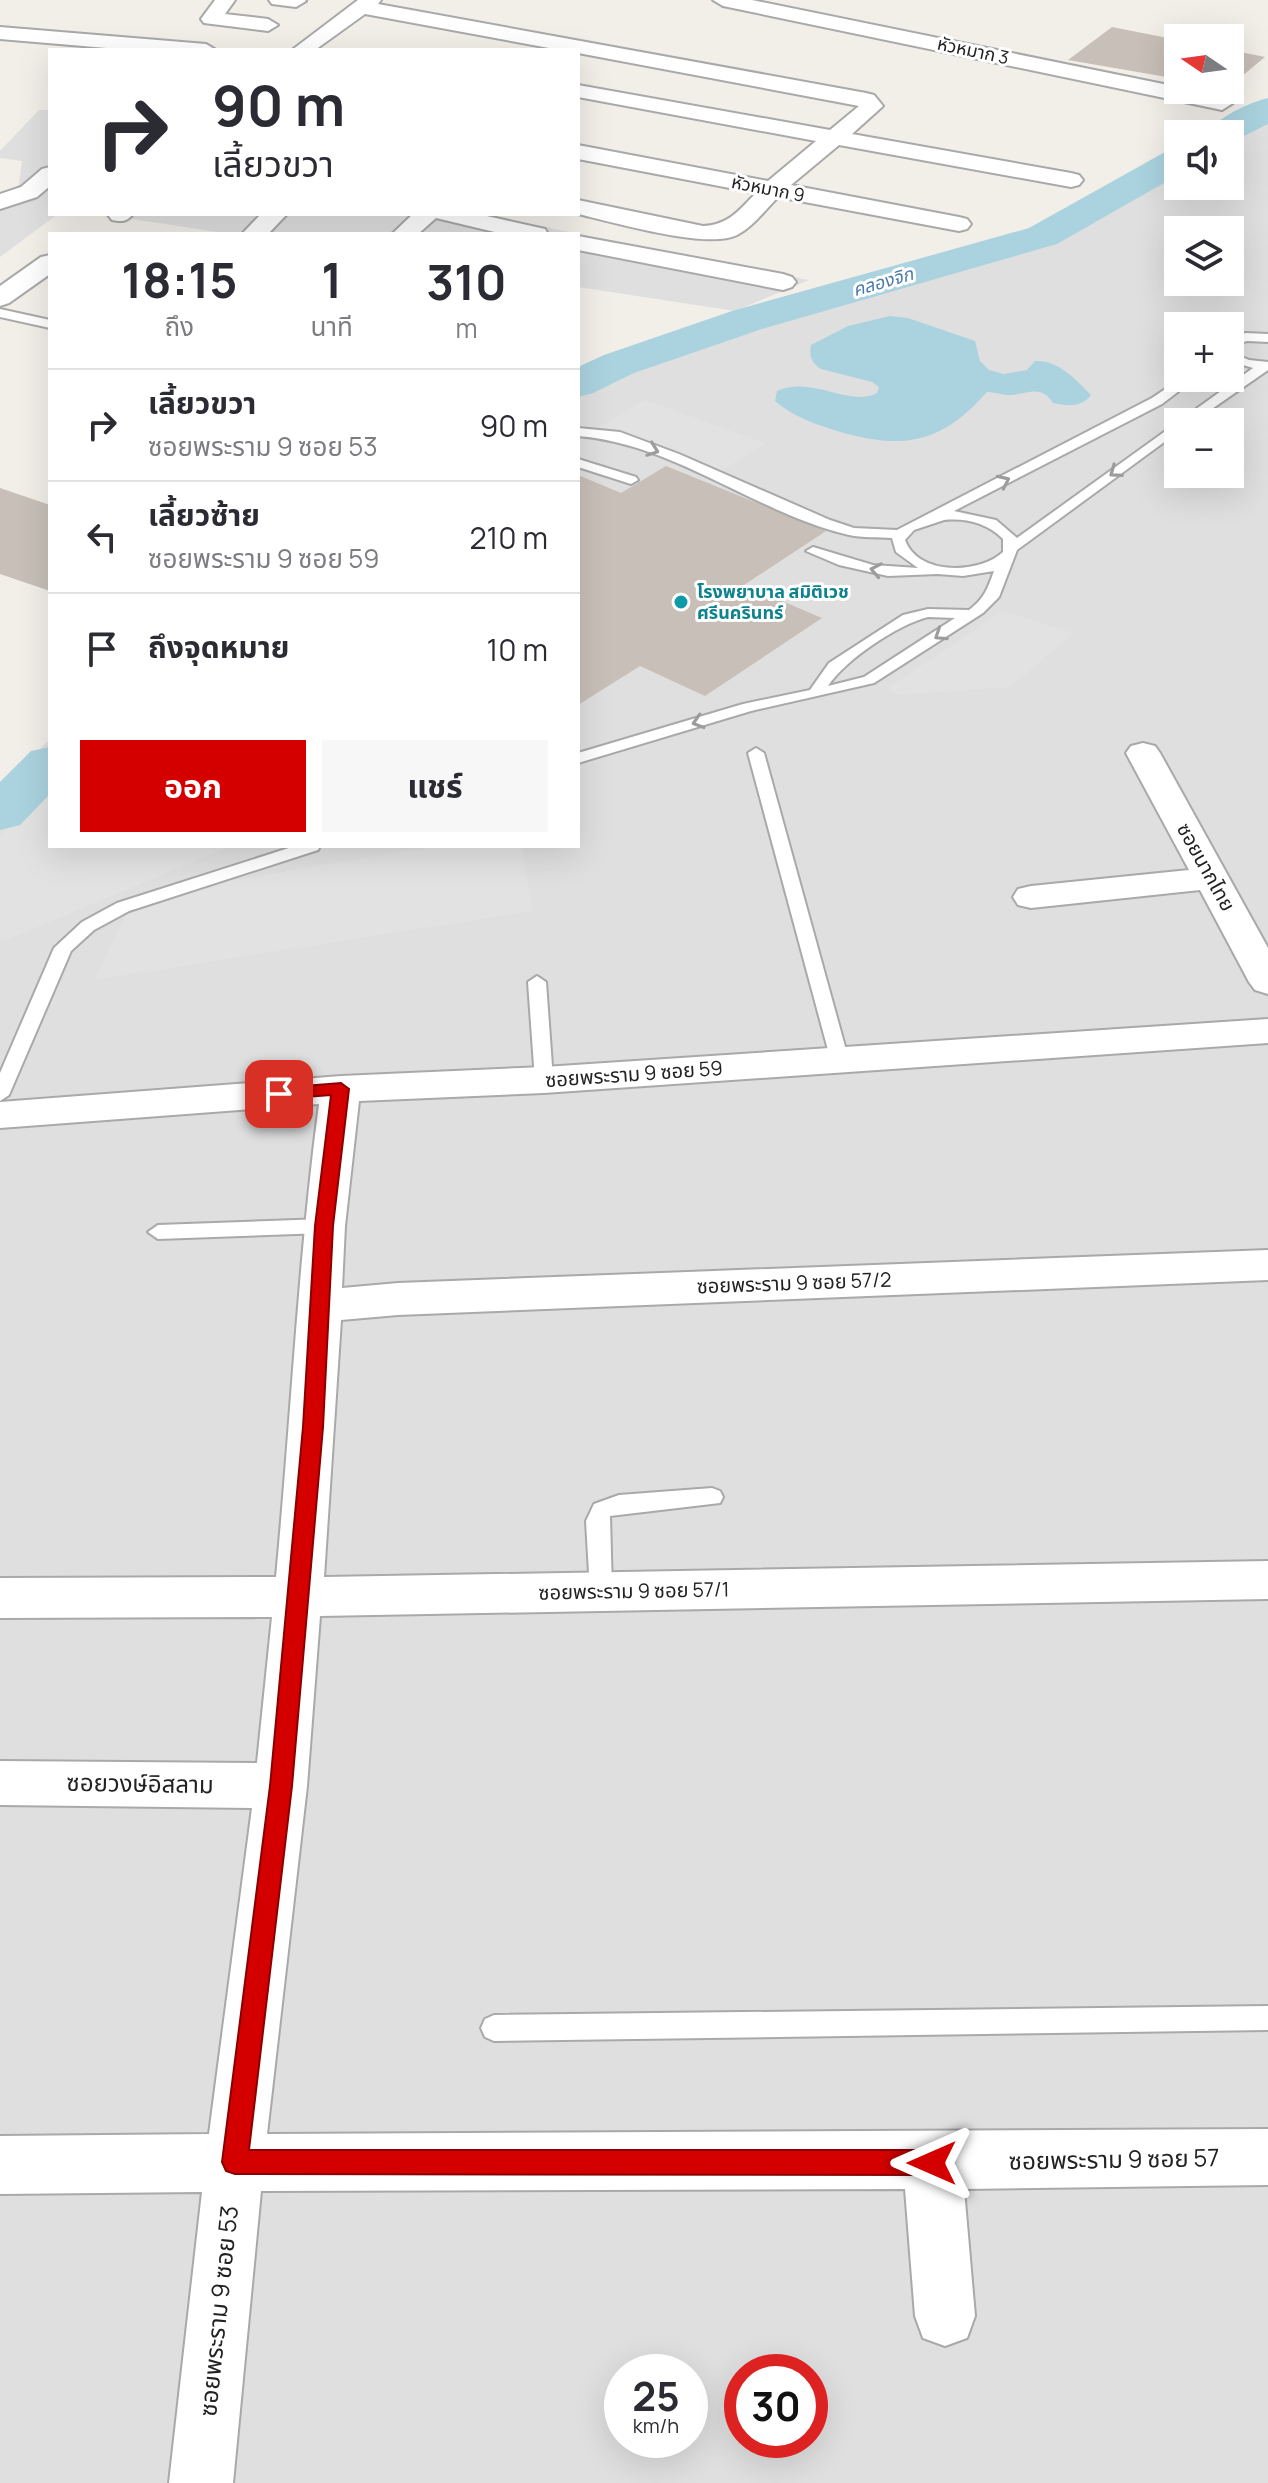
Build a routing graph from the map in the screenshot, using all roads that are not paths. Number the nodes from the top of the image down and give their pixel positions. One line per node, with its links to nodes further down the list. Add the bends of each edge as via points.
1 (723, 0): 8 (street, หัวหมาก 3)
2 (221, 4): 4 (street); 6 (street, via 211,19)
3 (366, 4): 9 (street); 17 (street, via 866,100 872,106)
4 (287, 5)
5 (936, 23): 8 (street)
6 (268, 25)
7 (0, 33): 10 (street)
8 (910, 39): 11 (street, หัวหมาก 3)
9 (306, 47)
10 (182, 48)
11 (980, 53): 12 (street, หัวหมาก 3); 13 (street)
12 (1062, 70): 14 (street); 16 (street, หัวหมาก 3)
13 (953, 73)
14 (1040, 84)
15 (580, 91): 17 (street)
16 (1164, 91)
17 (838, 137): 22 (street); 23 (street)
18 (580, 152): 23 (street, หัวหมาก 9)
19 (48, 173): 21 (street)
20 (48, 175): 24 (street, via 29,192)
21 (1, 176)
22 (1071, 180)
23 (771, 190): 25 (street, via 738,225 715,233); 29 (street, หัวหมาก 9)
24 (0, 202)
25 (580, 207)
26 (273, 216): 30 (street)
27 (425, 216): 31 (street)
28 (454, 216): 32 (street)
29 (959, 224)
30 (256, 232)
31 (406, 232)
32 (527, 232)
33 (580, 243): 35 (street)
34 (48, 263): 36 (street)
35 (783, 282)
36 (0, 298)
37 (0, 313): 38 (lane)
38 (48, 324)
39 (1268, 328): 40 (lane)
40 (1262, 337)
41 (1244, 363): 42 (lane)
42 (1266, 366): 44 (lane)
43 (1168, 392): 49 (lane, one-way to 43)
44 (1204, 408)
45 (580, 432): 50 (lane, one-way to 50, via 615,435)
46 (1164, 437): 52 (lane, one-way to 52)
47 (580, 464): 48 (lane)
48 (631, 480)
49 (934, 516): 51 (lane); 52 (lane, via 989,522 1010,538)
50 (843, 529): 51 (lane); 53 (lane, one-way to 50, via 910,575 874,572 813,551)
51 (901, 534): 53 (lane, via 903,551)
52 (1010, 553): 53 (lane, via 979,570); 54 (lane, via 992,597)
53 (940, 569)
54 (972, 614): 55 (lane, one-way to 55, via 869,680); 55 (lane, via 908,618 834,666)
55 (816, 693): 58 (lane, one-way to 58, via 748,707)
56 (756, 753): 65 (lane)
57 (1143, 753): 60 (street, ซอยนากไทย)
58 (580, 757)
59 (306, 848): 68 (lane, via 123,907 88,926 63,948)
60 (1212, 878): 61 (street); 63 (street, ซอยนากไทย)
61 (1031, 897)
62 (537, 982): 66 (lane)
63 (1268, 982)
64 (1268, 1031): 65 (street, ซอยพระราม 9 ซอย 59)
65 (840, 1061): 66 (street, ซอยพระราม 9 ซอย 59)
66 (544, 1080): 67 (street, ซอยพระราม 9 ซอย 59)
67 (341, 1089): 69 (street, ซอยพระราม 9 ซอย 59); 70 (street, ซอยพระราม 9 ซอย 53)
68 (0, 1095)
69 (0, 1115)
70 (324, 1226): 71 (lane); 73 (street, ซอยพระราม 9 ซอย 53)
71 (158, 1232)
72 (1268, 1265): 73 (street, ซอยพระราม 9 ซอย 57/2)
73 (319, 1306): 77 (street, ซอยพระราม 9 ซอย 53)
74 (712, 1497): 76 (lane, via 602,1510 597,1521)
75 (1268, 1580): 76 (street, ซอยพระราม 9 ซอย 57/1)
76 (601, 1591): 77 (street, ซอยพระราม 9 ซอย 57/1)
77 (298, 1597): 78 (street, ซอยพระราม 9 ซอย 57/1); 80 (street, ซอยพระราม 9 ซอย 53)
78 (0, 1598)
79 (0, 1783): 80 (street, ซอยวงษ์อิสลาม)
80 (281, 1786): 84 (street, ซอยพระราม 9 ซอย 53)
81 (1268, 2018): 82 (lane)
82 (494, 2028)
83 (1268, 2157): 85 (street, ซอยพระราม 9 ซอย 57)
84 (235, 2162): 85 (street, ซอยพระราม 9 ซอย 57); 86 (street, ซอยพระราม 9 ซอย 57); 88 (street, ซอยพระราม 9 ซอย 53)
85 (932, 2163): 87 (street)
86 (0, 2165)
87 (945, 2316)
88 (201, 2483)

